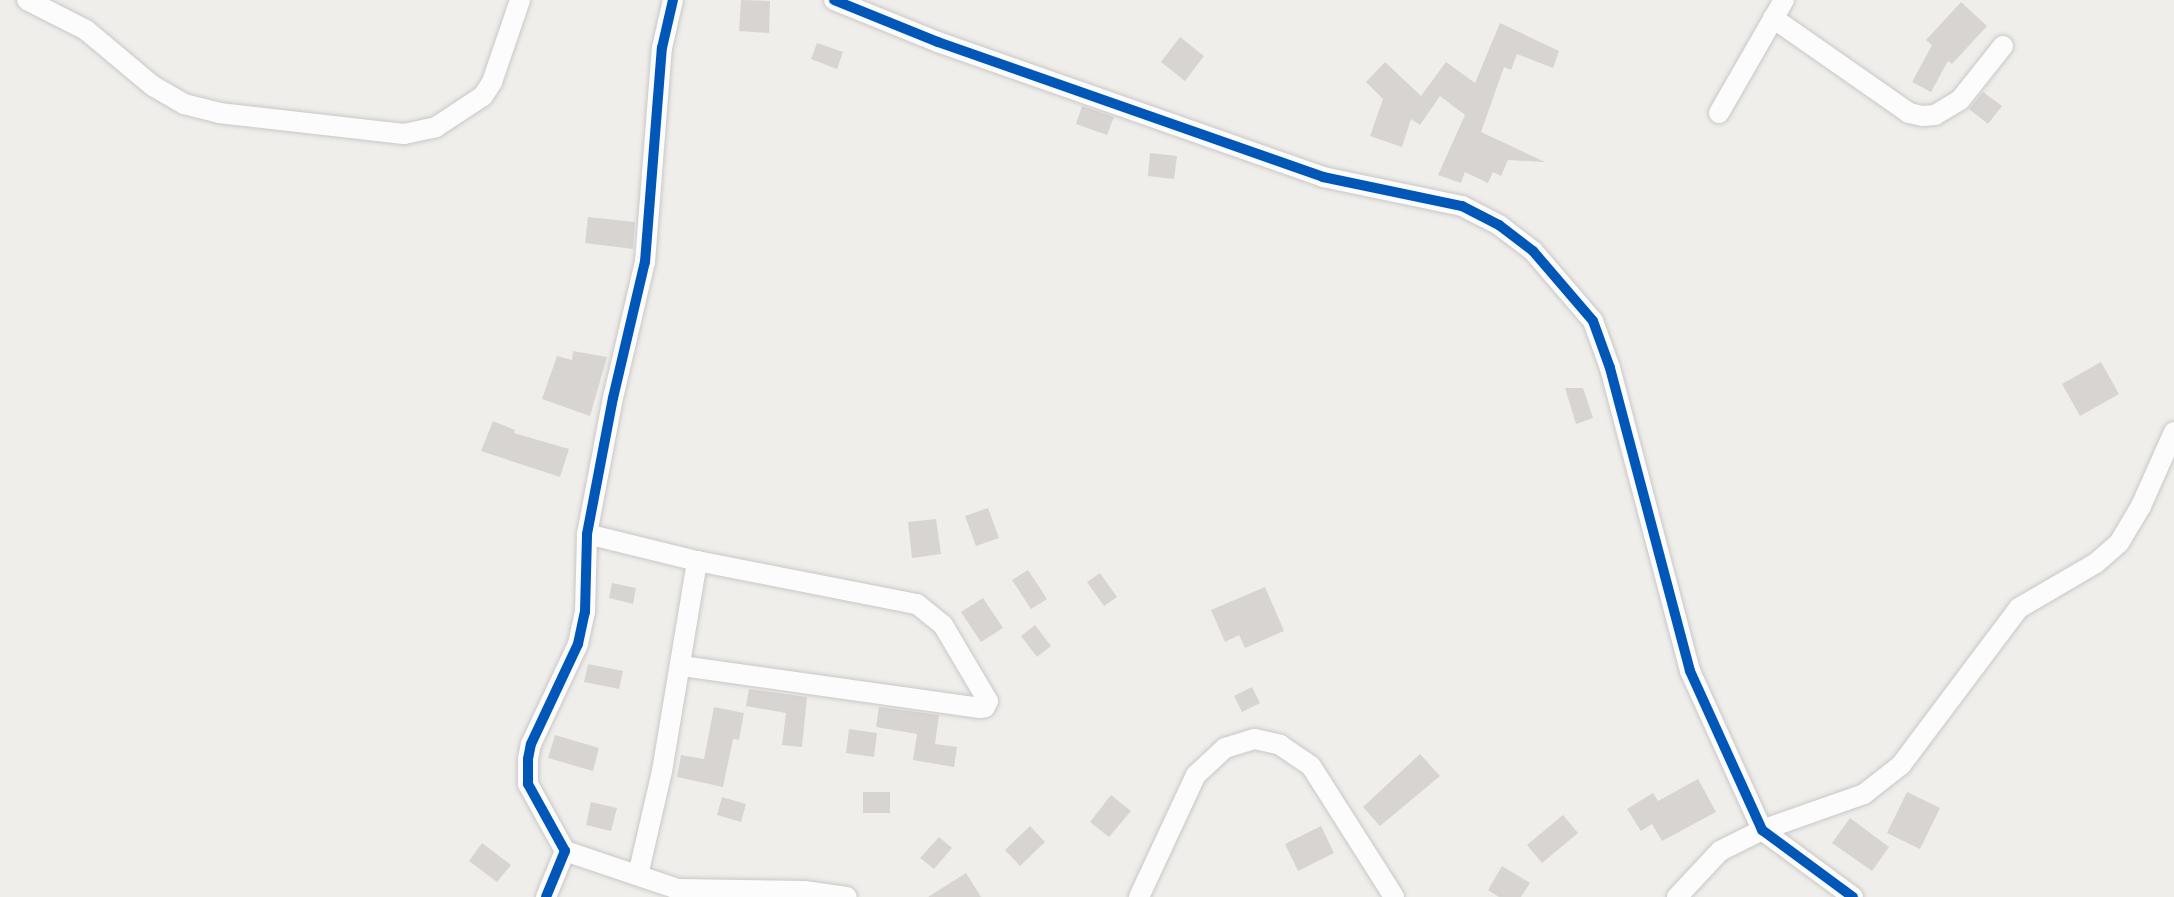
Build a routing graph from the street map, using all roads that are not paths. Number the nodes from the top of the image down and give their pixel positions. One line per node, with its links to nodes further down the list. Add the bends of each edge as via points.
1 (27, 0): 2 (street, via 86,30 153,86 184,104 219,113 404,134 436,127 483,96)
2 (520, 0)
3 (673, 0): 10 (street, via 662,48 645,262)
4 (834, 0): 13 (street, via 938,42 1323,177 1462,206 1533,251 1593,321 1690,671)
5 (1784, 0): 6 (street)
6 (1773, 18): 7 (street, via 1909,113 1923,116 1960,100); 8 (street)
7 (2003, 46)
8 (1719, 113)
9 (2174, 432): 13 (street, via 2119,543 2096,563 2019,608 1901,765 1864,794)
10 (587, 534): 11 (street); 14 (street, via 585,612 578,644 528,759 528,784)
11 (697, 561): 12 (street); 12 (street, via 917,604 943,625 988,701 980,708)
12 (681, 666): 15 (street)
13 (1762, 830): 20 (street, via 1720,851); 21 (street)
14 (565, 851): 15 (street); 17 (street)
15 (638, 875): 16 (street, via 678,889)
16 (842, 896)
17 (546, 897)
18 (1139, 897): 19 (street, via 1196,775 1225,748 1255,739 1280,745 1311,766)
19 (1394, 897)
20 (1677, 897)
21 (1853, 897)

